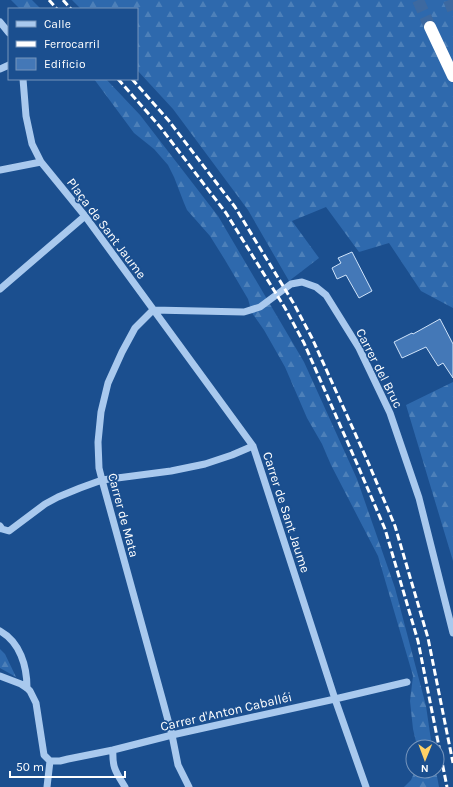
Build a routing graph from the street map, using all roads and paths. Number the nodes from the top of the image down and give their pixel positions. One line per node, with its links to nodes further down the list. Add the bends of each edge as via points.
1 (0, 22): 3 (street)
2 (430, 27): 4 (highway)
3 (8, 32)
4 (453, 76)
5 (23, 80): 6 (street, Plaça de Sant Jaume, via 26,116 32,144)
6 (41, 162): 7 (street); 8 (street, Plaça de Sant Jaume)
7 (0, 170)
8 (85, 216): 9 (street); 10 (street, Plaça de Sant Jaume)
9 (0, 289)
10 (153, 310): 11 (street, Carrer de Sant Jaume); 12 (street, Carrer de Mata, via 135,328 108,383 101,412 98,442); 15 (street, Carrer del Bruc, via 244,312 260,306 291,284 302,282 316,287 326,295 359,348 390,413 419,498)
11 (252, 446): 12 (street, via 204,464); 19 (street, Carrer de Sant Jaume)
12 (102, 480): 13 (street, via 51,501 9,531); 20 (street, Carrer de Mata)
13 (0, 526)
14 (0, 631): 18 (street, via 11,638 19,650 26,672)
15 (453, 633)
16 (0, 676): 18 (street)
17 (407, 682): 19 (street, Carrer d'Anton Caballéi)
18 (27, 688): 22 (street, via 36,703 44,755)
19 (335, 699): 20 (street, Carrer d'Anton Caballéi); 26 (street, Carrer de Sant Jaume)
20 (172, 735): 21 (street, Carrer d'Anton Caballéi); 25 (street, Carrer de Mata, via 178,765)
21 (113, 750): 22 (street, Carrer d'Anton Caballéi); 24 (street, via 112,762)
22 (50, 761): 23 (street)
23 (47, 787)
24 (125, 787)
25 (189, 787)
26 (366, 787)

